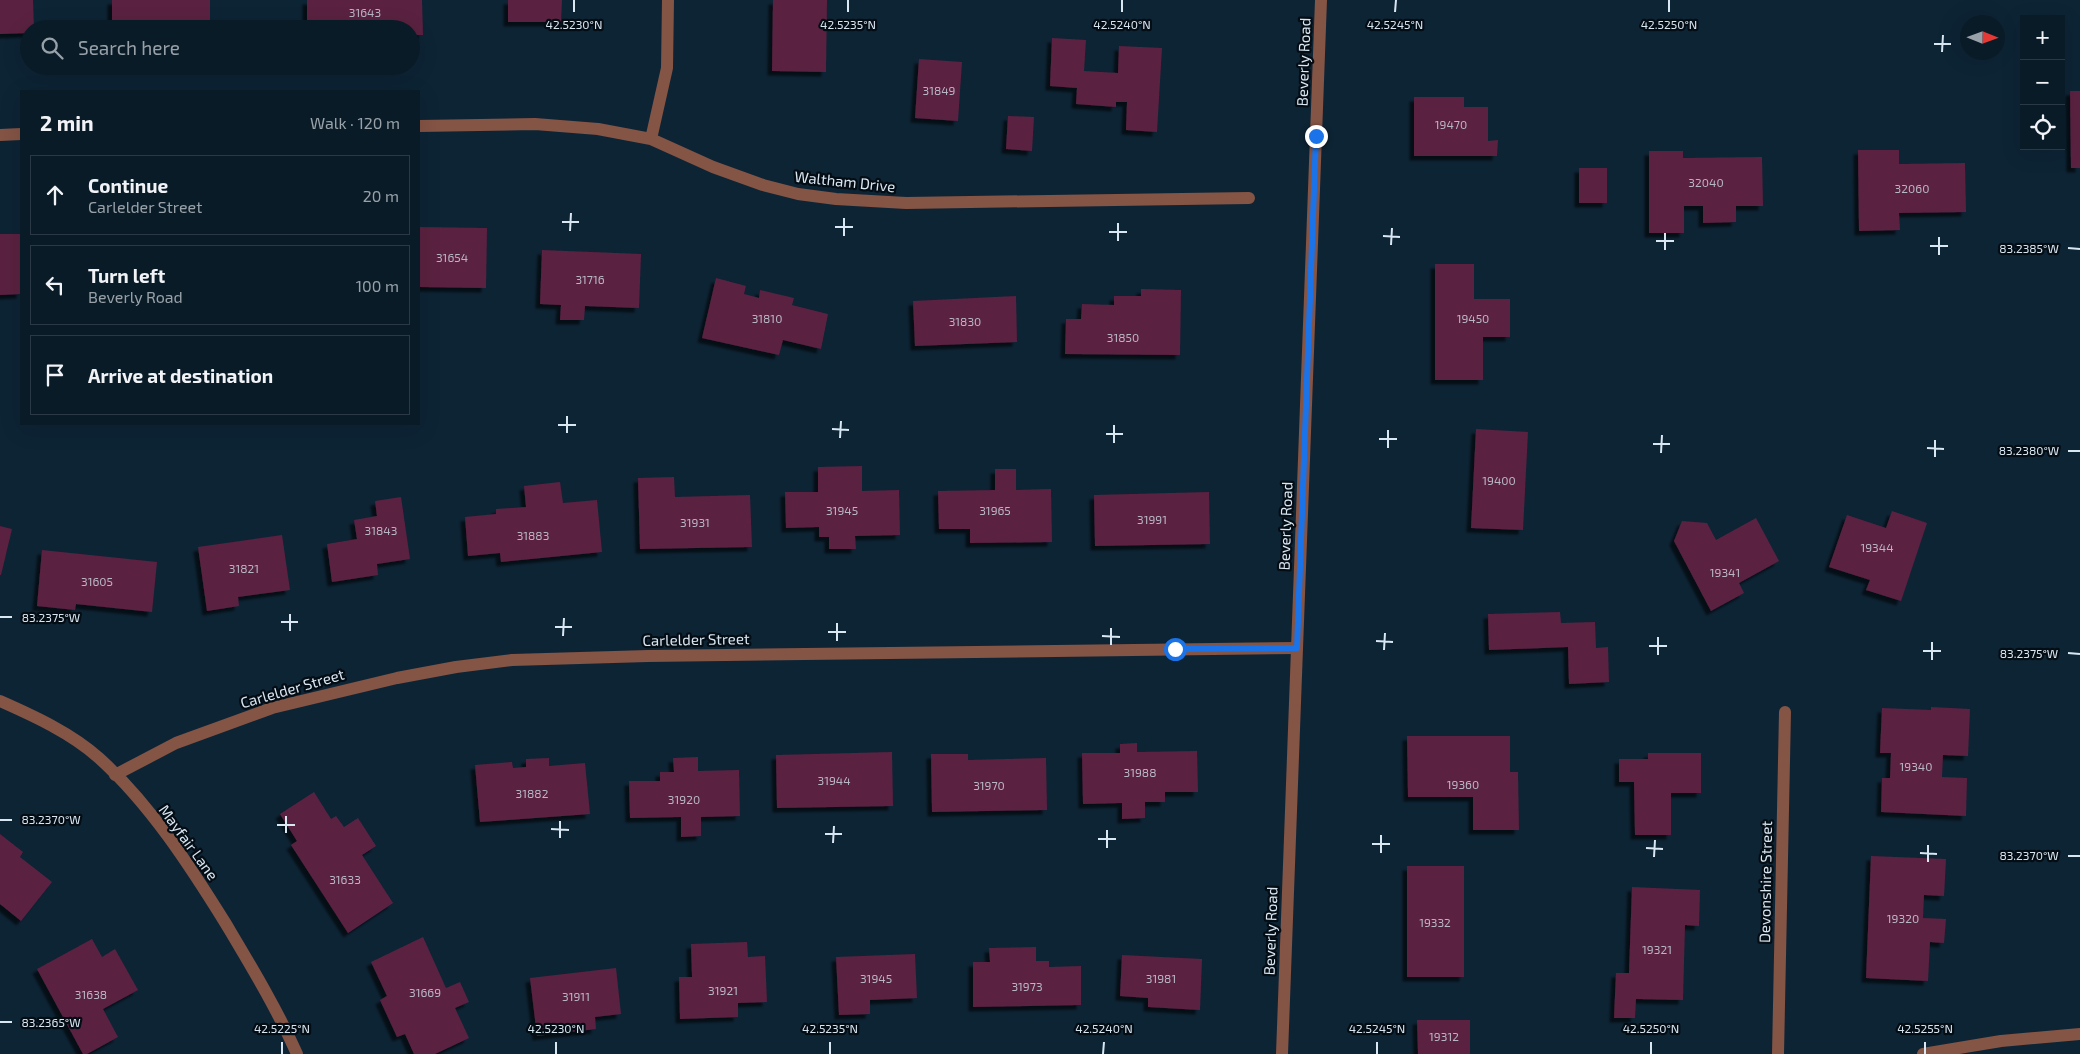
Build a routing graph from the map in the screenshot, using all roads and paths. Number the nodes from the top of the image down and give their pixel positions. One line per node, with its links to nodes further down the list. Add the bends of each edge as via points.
1 (668, 0): 6 (street, via 667,68)
2 (1322, 0): 8 (street, Beverly Road)
3 (420, 126): 6 (street, Waltham Drive, via 559,125)
4 (20, 134): 5 (street)
5 (0, 135)
6 (651, 139): 7 (street, Waltham Drive, via 740,178 798,194 836,199 906,203)
7 (1249, 198)
8 (1297, 648): 11 (street, Carlelder Street, via 512,660 397,678 272,708 176,743); 14 (street, Beverly Road)
9 (0, 701): 11 (street, Mayfair Lane, via 78,742)
10 (1784, 712): 15 (street, Devonshire Street)
11 (115, 775): 13 (street, Mayfair Lane, via 180,853 250,964)
12 (2080, 1034): 16 (street, via 2001,1041)
13 (297, 1054)
14 (1282, 1054)
15 (1778, 1054)
16 (1923, 1054)

